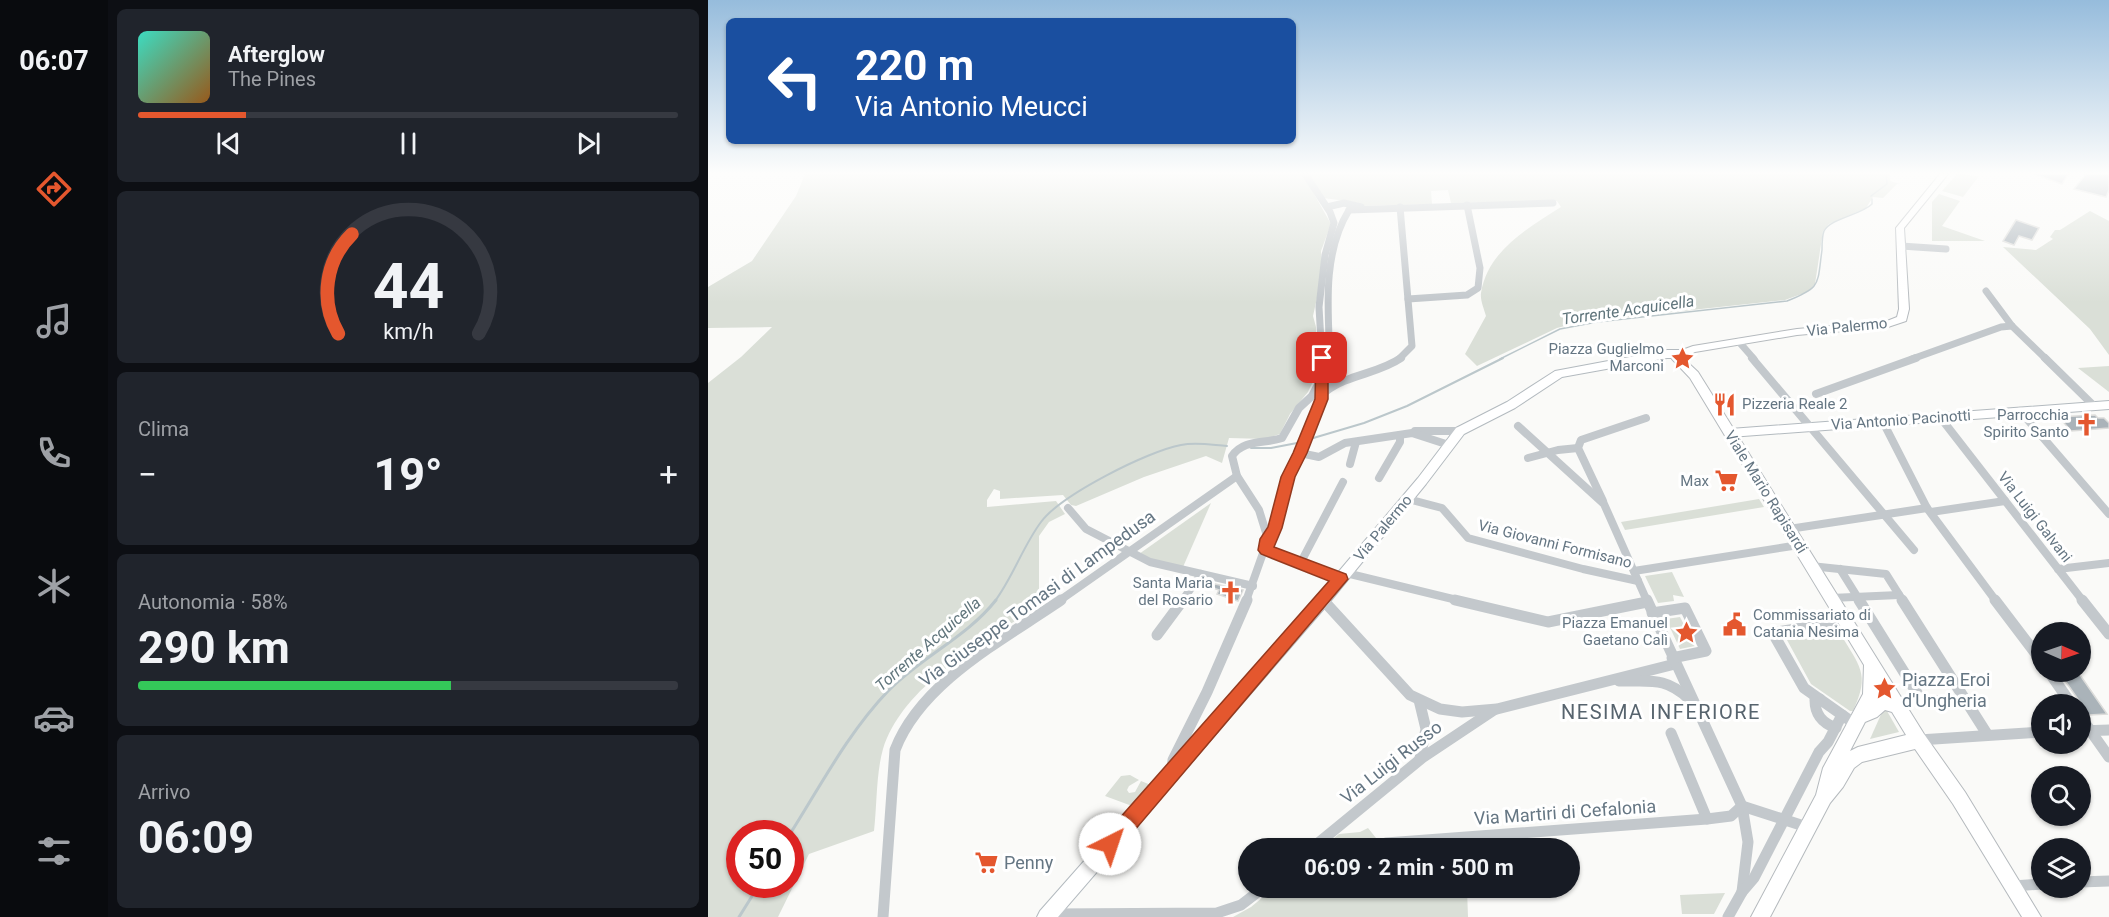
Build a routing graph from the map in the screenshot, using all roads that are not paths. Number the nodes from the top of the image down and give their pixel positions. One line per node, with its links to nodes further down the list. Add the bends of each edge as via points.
1 (1331, 217): 13 (street, via 1334,226 1325,255 1319,307)
2 (1346, 217): 13 (street, via 1336,240 1332,269)
3 (1401, 217): 9 (street)
4 (1469, 217): 9 (street, via 1481,276 1478,287 1467,295)
5 (1909, 217): 6 (main road, Via Palermo, via 1902,225)
6 (1900, 246): 7 (street); 11 (main road, Via Palermo, via 1904,309 1899,321)
7 (1946, 249)
8 (1986, 291): 10 (street)
9 (1408, 299): 13 (street, via 1412,343 1408,353 1396,361)
10 (2012, 326): 14 (street); 18 (street)
11 (1738, 342): 12 (main road, Via Palermo, via 1704,348); 24 (street)
12 (1685, 358): 25 (main road, Via Palermo, via 1654,357 1559,374); 26 (main road, Viale Mario Rapisardi)
13 (1327, 382): 15 (street); 15 (street); 16 (street)
14 (1816, 394)
15 (1322, 398): 16 (street); 32 (street)
16 (1307, 401): 35 (street, via 1282,438 1237,448 1232,456)
17 (2109, 405): 18 (main road, Via Antonio Pacinotti)
18 (2094, 406): 19 (main road, Via Antonio Pacinotti)
19 (2020, 411): 20 (main road, Via Antonio Pacinotti); 44 (street)
20 (1940, 417): 22 (main road, Via Antonio Pacinotti); 39 (street, Via Luigi Galvani)
21 (1646, 418): 30 (street, via 1585,438)
22 (1882, 422): 24 (main road, Via Antonio Pacinotti); 42 (street)
23 (1518, 426): 31 (street)
24 (1809, 426): 26 (main road, Via Antonio Pacinotti); 43 (street)
25 (1460, 431): 27 (street, via 1421,430); 29 (main road, Via Palermo)
26 (1730, 433): 45 (main road, Viale Mario Rapisardi)
27 (1400, 435): 28 (street); 29 (street, via 1423,435); 36 (street, via 1400,442)
28 (1356, 442): 32 (street, via 1340,445 1319,458); 34 (street)
29 (1449, 445): 38 (main road, Via Palermo)
30 (1578, 448): 31 (street); 40 (street)
31 (1547, 452): 33 (street); 40 (street)
32 (1300, 453): 46 (street, via 1288,477)
33 (1528, 458)
34 (1350, 464)
35 (1237, 476): 46 (street, via 1259,510); 49 (street, Via Giuseppe Tomasi di Lampedusa)
36 (1378, 478)
37 (1343, 482): 50 (street)
38 (1408, 499): 56 (main road, Via Palermo); 57 (street, Via Giovanni Formisano, via 1442,508 1468,538 1583,569)
39 (2006, 501): 42 (street); 54 (street, Via Luigi Galvani)
40 (1604, 504): 57 (street)
41 (1068, 508): 49 (street, via 1086,529)
42 (1929, 510): 43 (street); 67 (street)
43 (1883, 513): 45 (street); 48 (street)
44 (2109, 514)
45 (1789, 529): 47 (main road, Viale Mario Rapisardi)
46 (1267, 545): 50 (street); 58 (street)
47 (1798, 545): 52 (main road, Viale Mario Rapisardi); 57 (street)
48 (1914, 550)
49 (1127, 552): 55 (street, via 1150,562); 103 (street, Via Giuseppe Tomasi di Lampedusa, via 934,690 907,722 893,766)
50 (1301, 562): 56 (street)
51 (2109, 563): 54 (street)
52 (1811, 566): 53 (street); 63 (main road, Viale Mario Rapisardi)
53 (1840, 569): 59 (street, via 1886,574); 60 (street)
54 (2058, 569): 66 (street, Via Luigi Galvani)
55 (1201, 574): 58 (street); 65 (street)
56 (1343, 576): 61 (main road, Via Palermo); 62 (street, via 1548,622)
57 (1636, 576): 62 (street)
58 (1253, 586): 88 (street, via 1173,760)
59 (1899, 594): 60 (street); 73 (street)
60 (1857, 597): 63 (street); 73 (street, via 1922,701)
61 (1323, 600): 72 (street, via 1410,695); 88 (main road, Via Palermo)
62 (1647, 602): 64 (street)
63 (1838, 609): 69 (main road, Viale Mario Rapisardi); 71 (street, via 1774,635 1804,688)
64 (1652, 613): 68 (street); 68 (street, via 1685,608 1706,651)
65 (1157, 634)
66 (2109, 634)
67 (2031, 647)
68 (1674, 661): 70 (street); 74 (street)
69 (1870, 662): 75 (main road, Viale Mario Rapisardi); 77 (main road, via 1872,688)
70 (1609, 681): 74 (street, via 1659,679 1674,686); 76 (street)
71 (1820, 699): 77 (street); 78 (street, via 1815,700 1814,706 1821,720)
72 (1419, 700): 76 (street, via 1452,711); 87 (street, via 1428,735)
73 (1965, 700): 83 (street)
74 (1694, 706): 90 (street)
75 (1898, 706): 77 (main road, via 1883,702 1872,712); 85 (main road, Viale Mario Rapisardi)
76 (1497, 709): 87 (street, Via Luigi Russo)
77 (1852, 718): 78 (street); 89 (main road, via 1828,774)
78 (1836, 728): 92 (street)
79 (2109, 730): 80 (street)
80 (2091, 731)
81 (2031, 732): 83 (street)
82 (1671, 733): 91 (street)
83 (1991, 734): 85 (street)
84 (2091, 737): 86 (street)
85 (1918, 740): 89 (main road, via 1858,755 1848,762); 99 (main road, Viale Mario Rapisardi)
86 (2109, 757)
87 (1420, 759): 94 (street, Via Luigi Russo)
88 (1171, 774): 102 (main road, Via Palermo)
89 (1824, 797): 93 (main road)
90 (1742, 806): 91 (street, Via Martiri di Cefalonia, via 1731,816); 92 (street); 100 (street, via 1748,842)
91 (1707, 819): 95 (street, Via Martiri di Cefalonia)
92 (1783, 820): 93 (street); 100 (street, via 1754,879)
93 (1807, 827): 105 (main road)
94 (1324, 838)
95 (1453, 838)
96 (2109, 881): 97 (street)
97 (2091, 882)
98 (2031, 885): 99 (street)
99 (2013, 886): 106 (main road)
100 (1742, 892): 104 (street)
101 (1250, 898): 102 (street, via 1217,913)
102 (1047, 915)
103 (884, 917)
104 (1728, 917)
105 (1761, 917)
106 (2032, 917)

